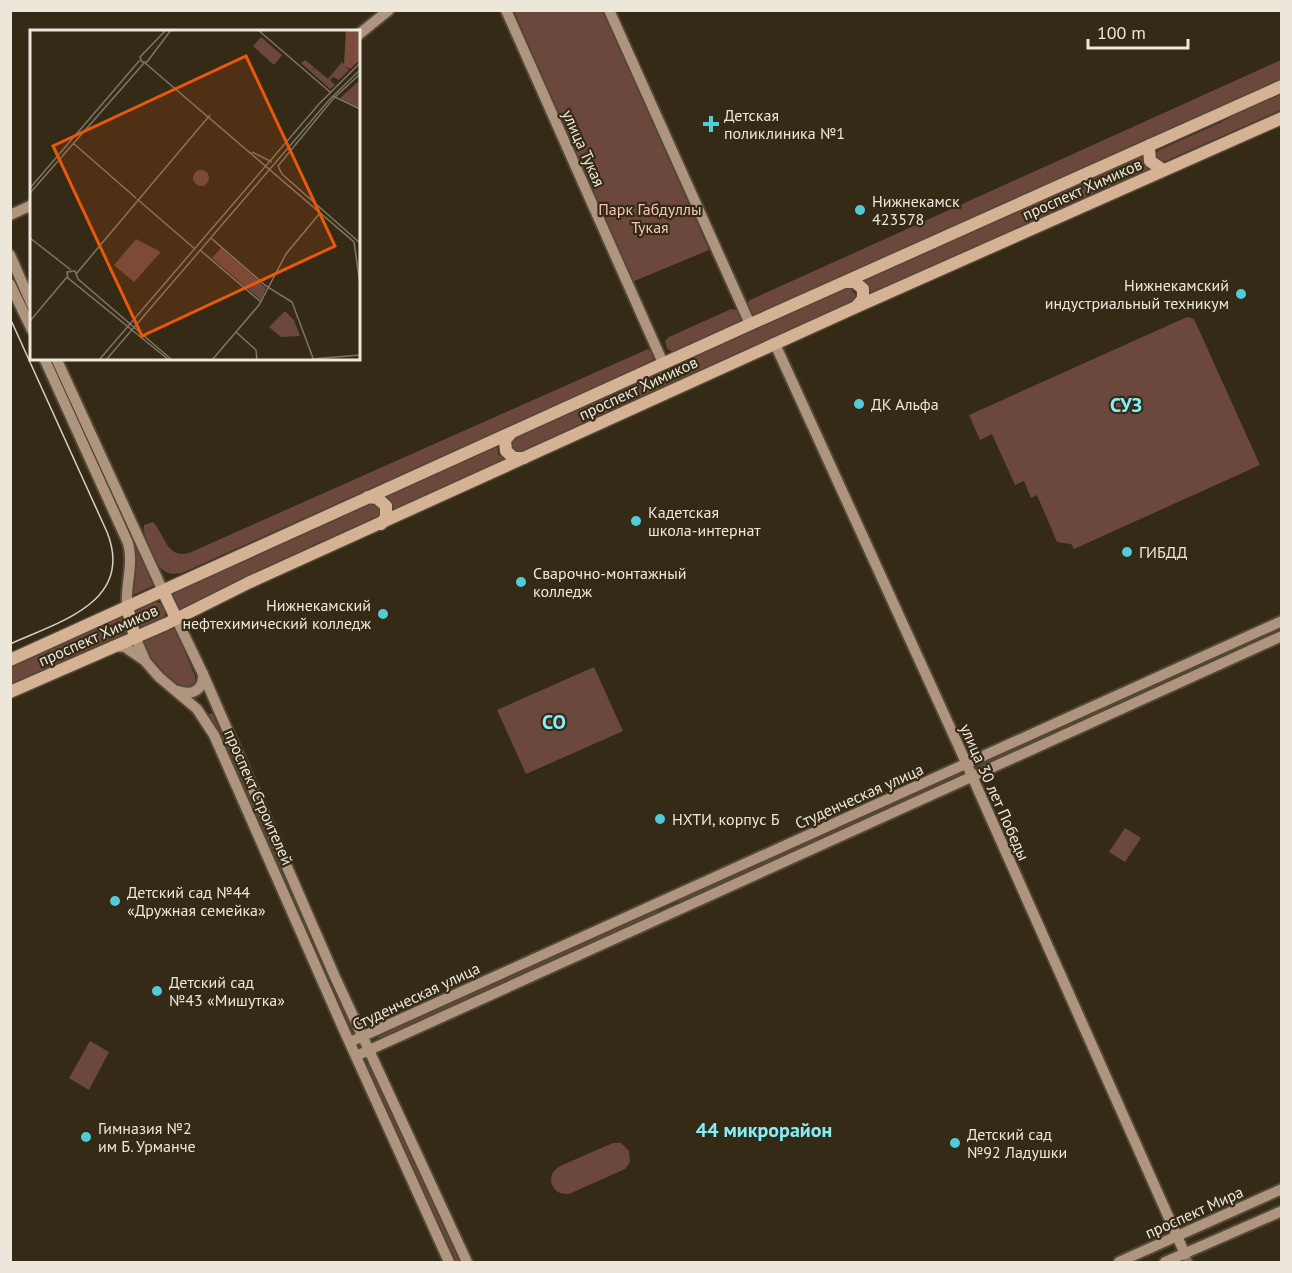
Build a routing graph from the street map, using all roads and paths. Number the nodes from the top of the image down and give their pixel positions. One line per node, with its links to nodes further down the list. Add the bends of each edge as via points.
1 (389, 10): 4 (main road)
2 (506, 10): 21 (main road, улица Тукая)
3 (609, 10): 16 (main road)
4 (360, 33)
5 (1281, 86): 7 (main road, проспект Химиков)
6 (1281, 118): 8 (main road, проспект Химиков)
7 (1150, 145): 8 (main road, via 1150,161); 12 (main road, проспект Химиков)
8 (1163, 170): 15 (main road, проспект Химиков)
9 (30, 206): 10 (main road)
10 (10, 215)
11 (10, 255): 14 (main road)
12 (845, 283): 15 (main road, via 855,282 862,289 863,299); 16 (main road, проспект Химиков)
13 (10, 284): 17 (main road)
14 (30, 300)
15 (856, 307): 18 (main road, проспект Химиков)
16 (750, 324): 21 (main road, проспект Химиков)
17 (30, 326)
18 (775, 344): 23 (main road, проспект Химиков); 44 (main road, улица 30 лет Победы)
19 (45, 360): 27 (main road, проспект Строителей, via 128,543 131,557)
20 (57, 360): 26 (main road, проспект Строителей)
21 (663, 363): 22 (main road, проспект Химиков)
22 (512, 432): 23 (main road, via 505,440 506,451 514,458); 24 (main road, проспект Химиков)
23 (525, 458): 25 (main road, проспект Химиков)
24 (368, 497): 25 (main road, via 377,498 386,506); 26 (main road, проспект Химиков)
25 (381, 524): 28 (main road, проспект Химиков)
26 (163, 591): 27 (main road, проспект Химиков); 28 (main road, проспект Строителей)
27 (127, 608): 31 (main road, проспект Строителей); 33 (main road, проспект Химиков)
28 (176, 618): 31 (main road, проспект Химиков); 36 (main road, проспект Строителей)
29 (1281, 621): 35 (main road, Студенческая улица)
30 (1281, 636): 37 (main road, Студенческая улица)
31 (135, 637): 32 (main road, проспект Химиков); 34 (main road, проспект Строителей)
32 (113, 646): 34 (main road, via 130,650); 39 (main road, проспект Химиков)
33 (10, 660)
34 (146, 662): 38 (main road, проспект Строителей)
35 (1172, 670): 37 (main road, via 1181,674); 42 (main road, Студенческая улица)
36 (203, 674): 38 (main road, via 203,682 196,691); 40 (main road, проспект Строителей)
37 (1178, 682): 43 (main road, Студенческая улица)
38 (172, 689): 41 (main road, проспект Строителей)
39 (10, 692)
40 (218, 710): 41 (main road, via 206,710); 50 (main road, проспект Строителей)
41 (204, 718): 51 (main road, проспект Строителей)
42 (1057, 722): 43 (main road, via 1055,731); 44 (main road, Студенческая улица)
43 (1064, 734): 45 (main road, Студенческая улица)
44 (966, 764): 45 (main road, улица 30 лет Победы); 46 (main road, Студенческая улица)
45 (971, 778): 48 (main road, Студенческая улица); 56 (main road, улица 30 лет Победы)
46 (672, 898): 47 (main road, Студенческая улица); 48 (main road)
47 (659, 904): 49 (main road); 50 (main road, Студенческая улица)
48 (678, 909): 49 (main road, Студенческая улица)
49 (665, 915): 52 (main road, Студенческая улица)
50 (362, 1036): 51 (main road, Студенческая улица); 52 (main road, проспект Строителей)
51 (350, 1042): 53 (main road, проспект Строителей)
52 (369, 1050): 53 (main road, Студенческая улица); 59 (main road, проспект Строителей)
53 (356, 1056): 58 (main road, проспект Строителей)
54 (1281, 1189): 56 (main road, проспект Мира)
55 (1281, 1211): 57 (main road)
56 (1177, 1237): 57 (main road, улица 30 лет Победы); 60 (main road, проспект Мира)
57 (1186, 1258): 61 (main road)
58 (450, 1263)
59 (467, 1263)
60 (1119, 1263)
61 (1166, 1263)

